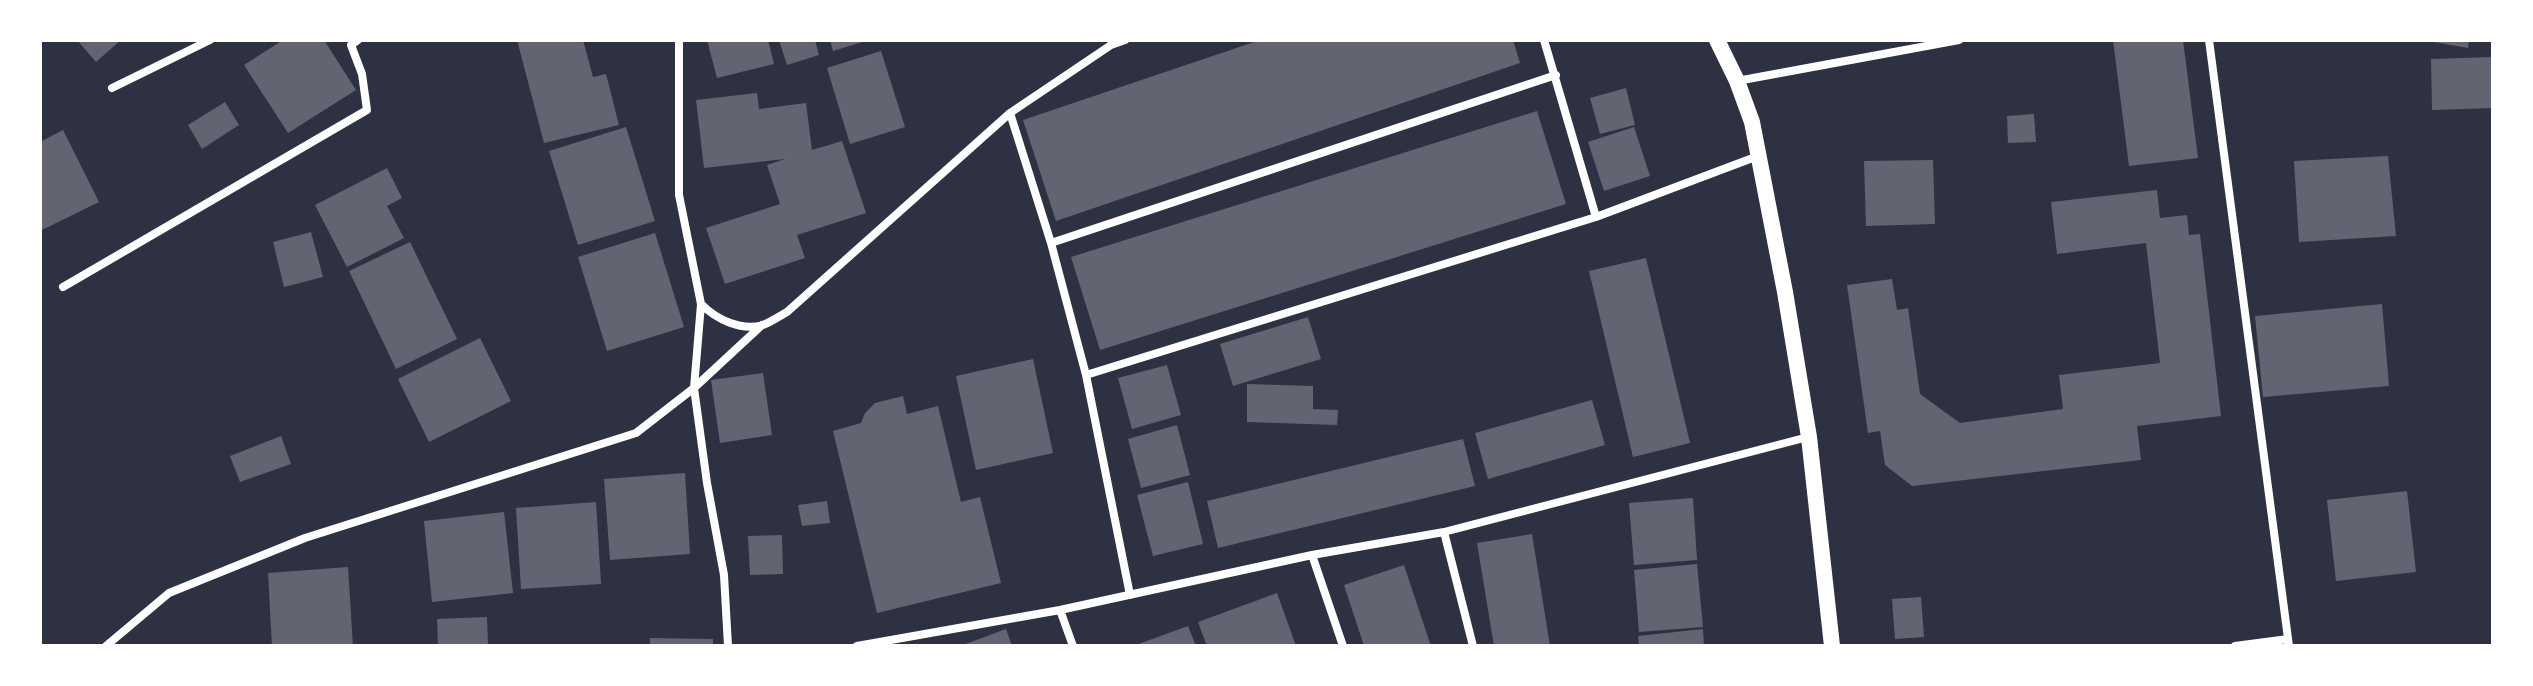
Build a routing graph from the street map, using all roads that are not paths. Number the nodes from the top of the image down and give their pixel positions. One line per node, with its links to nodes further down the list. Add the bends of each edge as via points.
1 (210, 40): 11 (street)
2 (679, 40): 17 (street, via 679,195)
3 (1125, 40): 12 (street)
4 (1544, 40): 9 (street)
5 (1717, 40): 10 (main road)
6 (1959, 40): 10 (street)
7 (2209, 40): 26 (street)
8 (352, 42): 16 (street, via 367,110)
9 (1556, 75): 14 (street); 15 (street)
10 (1737, 81): 13 (main road)
11 (112, 88)
12 (1010, 113): 15 (street); 18 (street, via 787,312)
13 (1758, 156): 14 (street); 21 (main road)
14 (1596, 217): 19 (street)
15 (1051, 243): 19 (street)
16 (63, 287)
17 (701, 304): 18 (street, via 715,318 732,324); 20 (street)
18 (762, 325): 20 (street)
19 (1086, 375): 24 (street)
20 (694, 388): 27 (street, via 636,433 305,538 169,593); 28 (street, via 724,575)
21 (1809, 437): 22 (street); 33 (main road)
22 (1444, 532): 23 (street); 32 (street)
23 (1312, 555): 24 (street); 31 (street)
24 (1130, 595): 25 (street)
25 (1060, 610): 29 (street); 30 (street)
26 (2288, 642): 34 (street)
27 (106, 646)
28 (728, 646)
29 (857, 646)
30 (1073, 646)
31 (1343, 646)
32 (1473, 646)
33 (1832, 646)
34 (2235, 646)

